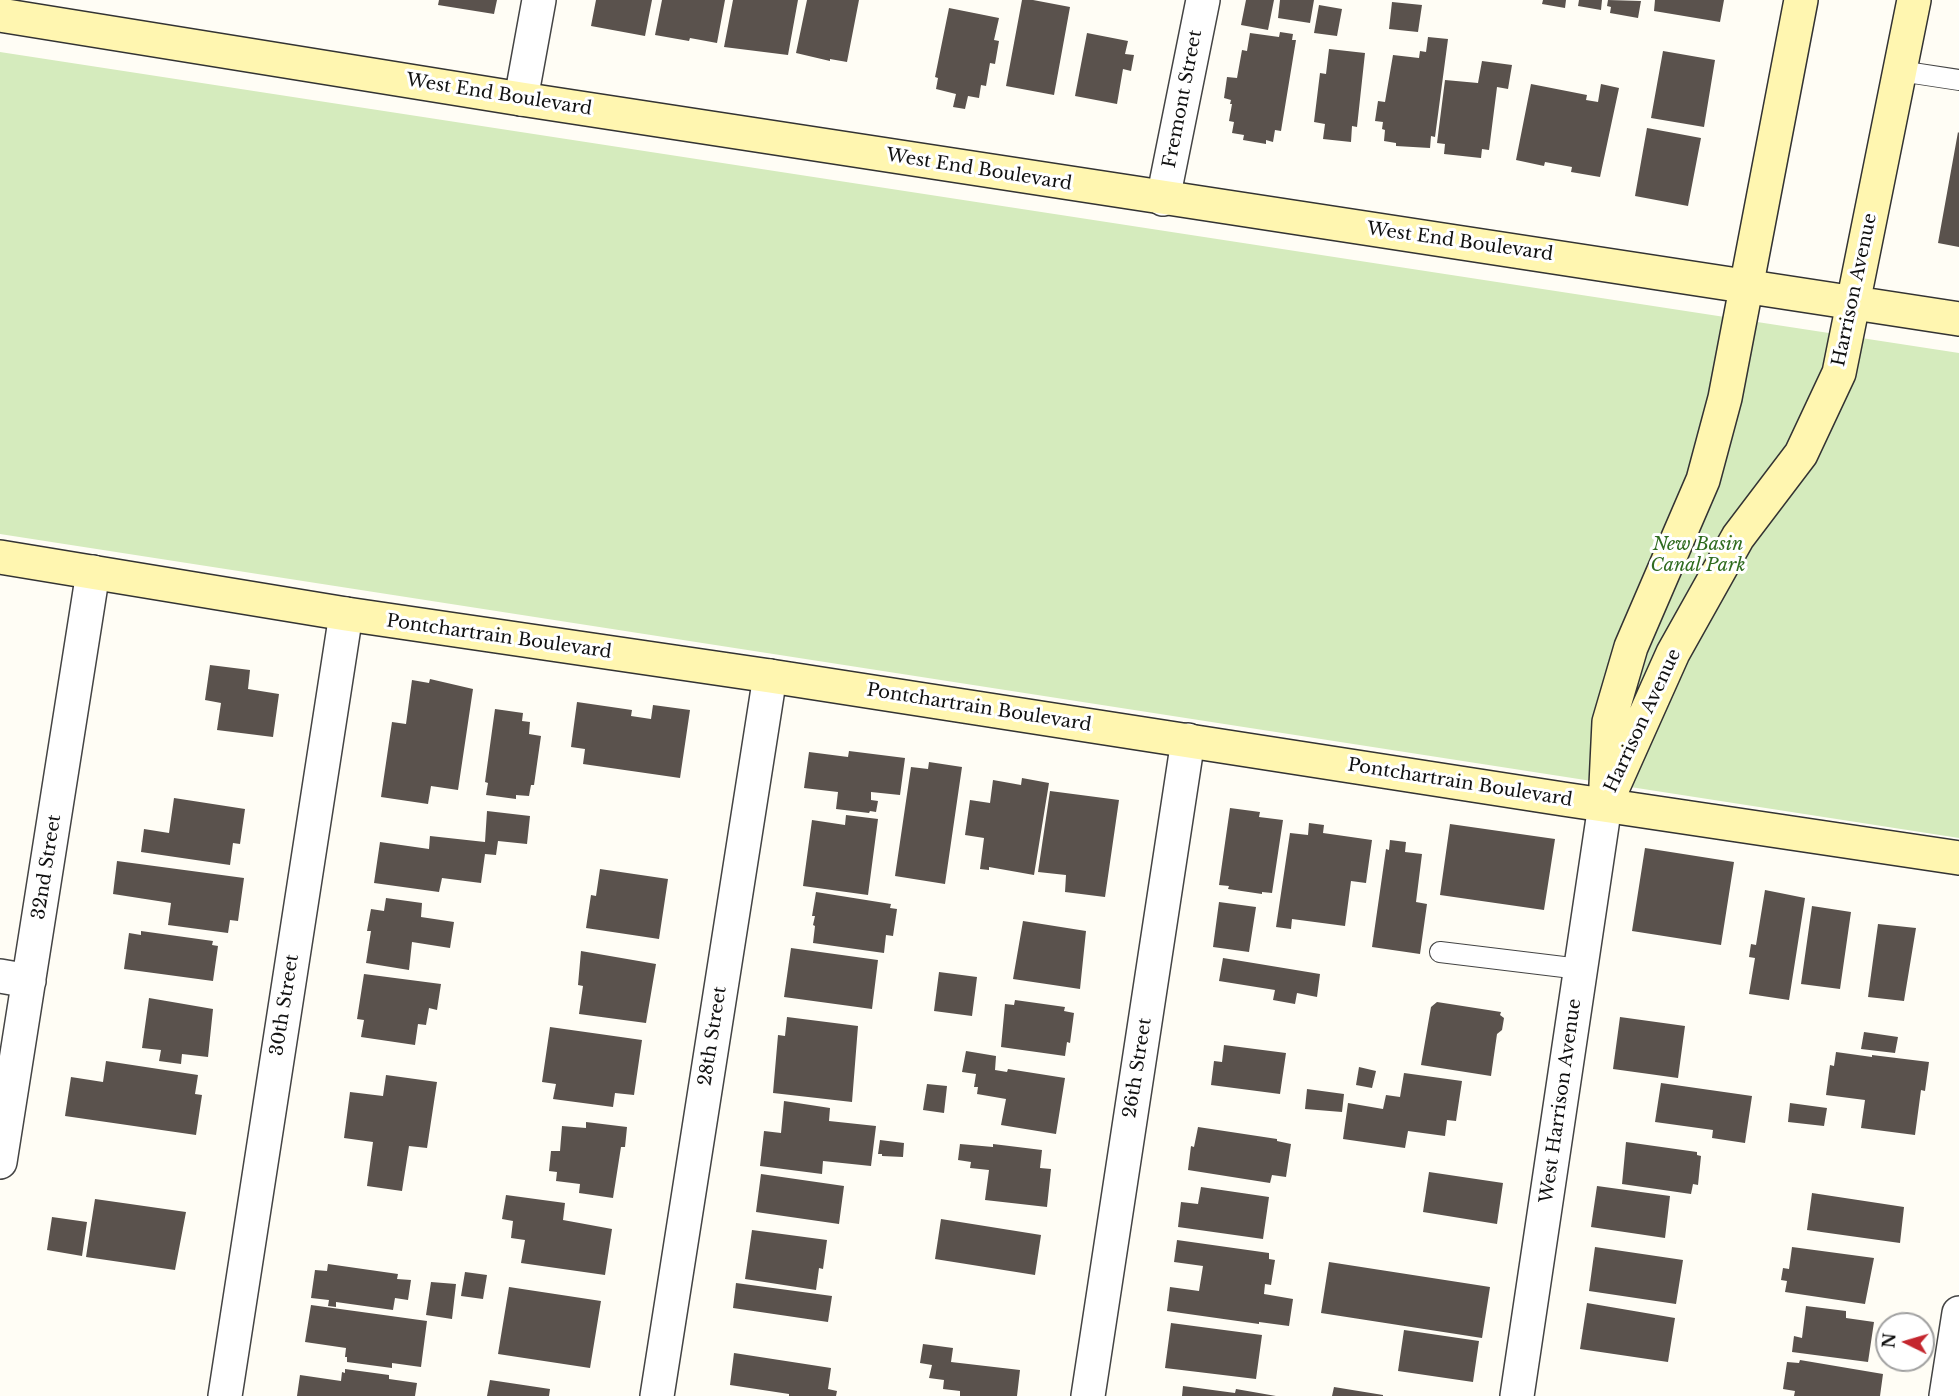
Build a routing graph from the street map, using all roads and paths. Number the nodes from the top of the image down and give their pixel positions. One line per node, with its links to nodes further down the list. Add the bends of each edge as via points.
1 (539, 0): 8 (street)
2 (1203, 0): 9 (street, Fremont Street)
3 (1801, 0): 10 (main road, Harrison Avenue)
4 (1914, 0): 6 (main road, Harrison Avenue)
5 (0, 15): 8 (main road, West End Boulevard)
6 (1900, 71): 7 (lane); 11 (main road, Harrison Avenue)
7 (1959, 80)
8 (521, 99): 9 (main road, West End Boulevard)
9 (1164, 199): 10 (main road, West End Boulevard)
10 (1746, 285): 11 (main road, West End Boulevard); 18 (main road, Harrison Avenue, via 1725,398 1703,480 1631,647 1609,722)
11 (1854, 302): 12 (main road, West End Boulevard); 18 (main road, Harrison Avenue, via 1839,373 1801,454 1738,537 1673,653)
12 (1959, 319)
13 (0, 557): 14 (main road, Pontchartrain Boulevard)
14 (93, 572): 15 (main road, Pontchartrain Boulevard); 22 (street, 32nd Street)
15 (346, 614): 16 (main road, Pontchartrain Boulevard); 25 (street, 30th Street)
16 (770, 676): 17 (main road, Pontchartrain Boulevard); 26 (street, 28th Street)
17 (1188, 740): 18 (main road, Pontchartrain Boulevard); 27 (street, 26th Street)
18 (1605, 805): 19 (main road, Pontchartrain Boulevard); 21 (street, West Harrison Avenue)
19 (1959, 858)
20 (1440, 952): 21 (lane)
21 (1580, 969): 28 (street, West Harrison Avenue)
22 (15, 979): 23 (street, 32nd Street)
23 (0, 1162)
24 (1959, 1313): 29 (street)
25 (225, 1396)
26 (657, 1396)
27 (1088, 1396)
28 (1517, 1396)
29 (1946, 1396)

